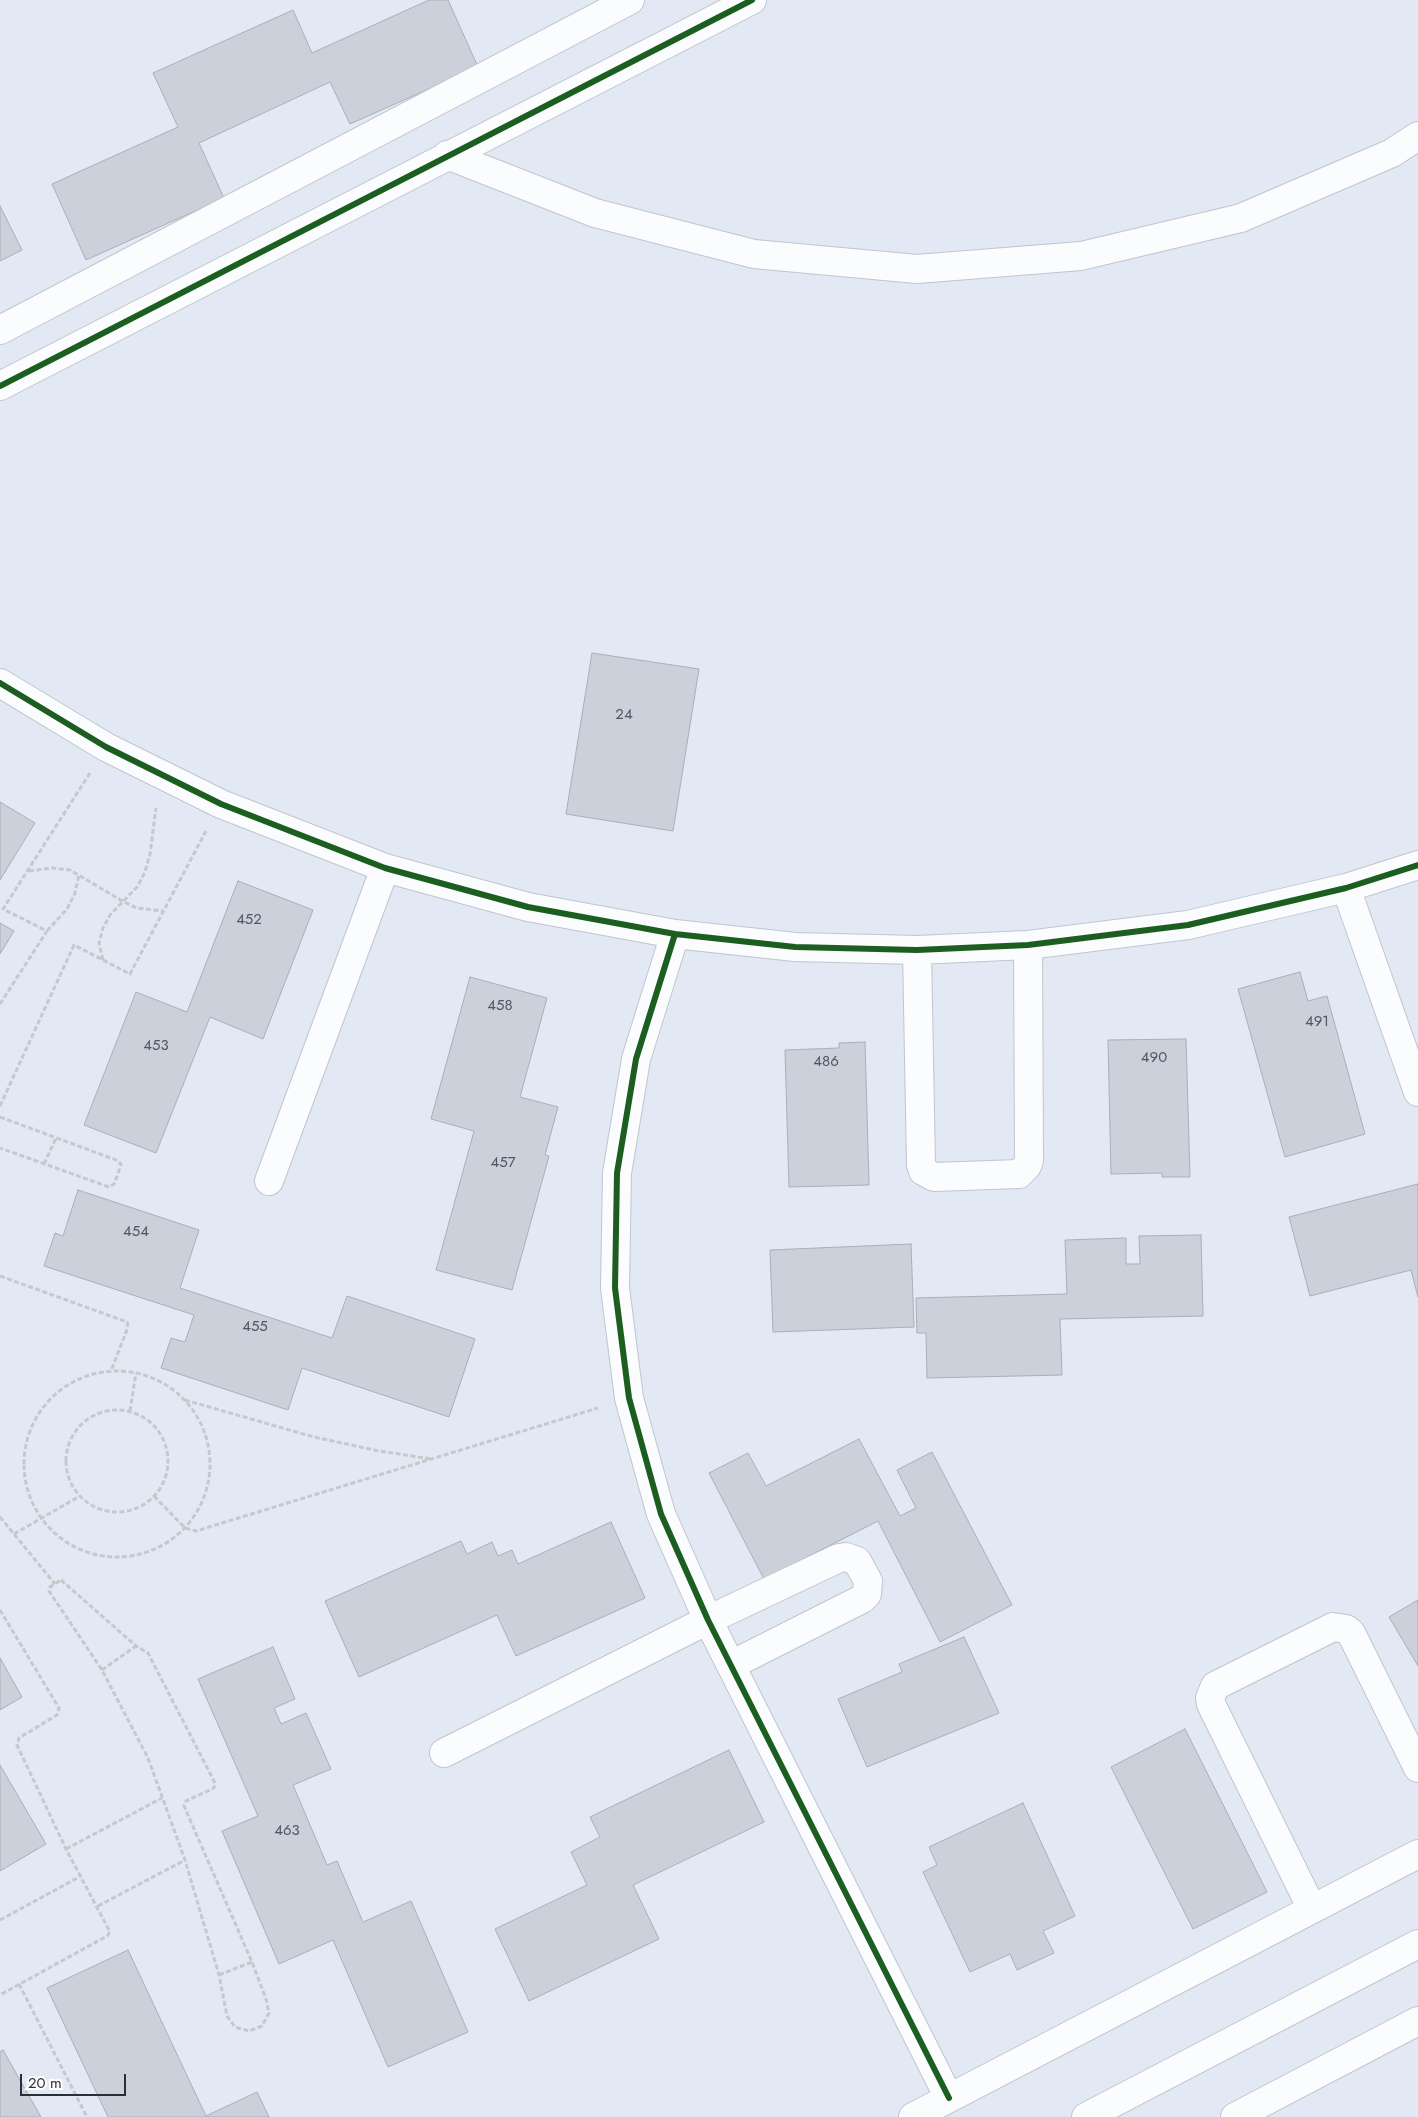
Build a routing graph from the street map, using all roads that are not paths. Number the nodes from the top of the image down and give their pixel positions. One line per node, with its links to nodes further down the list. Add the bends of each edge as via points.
1 (630, 0): 5 (street)
2 (752, 0): 4 (street)
3 (1418, 136): 4 (street, via 1392,153 1241,218 1081,256 917,269 754,254 595,213)
4 (446, 155): 6 (street)
5 (0, 330)
6 (0, 386)
7 (0, 683): 9 (street, via 106,747 221,804)
8 (1418, 865): 10 (street)
9 (385, 868): 11 (street, via 528,907); 15 (street)
10 (1346, 888): 12 (street, via 1188,925); 14 (street)
11 (675, 934): 13 (street, via 796,947); 16 (street, via 636,1059 617,1173 615,1288 629,1398 661,1514)
12 (1028, 946): 13 (street); 13 (street, via 1029,1160 1019,1174 934,1177 923,1171)
13 (917, 950)
14 (1418, 1092)
15 (270, 1181)
16 (708, 1620): 17 (street); 17 (street, via 839,1558 857,1561 868,1581 867,1594 862,1599); 18 (street)
17 (731, 1665): 24 (street)
18 (444, 1753)
19 (1418, 1768): 21 (street, via 1346,1628 1333,1627 1214,1686 1210,1698 1212,1704)
20 (1418, 1854): 21 (street)
21 (1312, 1909): 24 (street)
22 (1418, 1944): 26 (street)
23 (1418, 2022): 27 (street)
24 (950, 2098): 25 (street)
25 (913, 2117)
26 (1086, 2117)
27 (1235, 2117)

